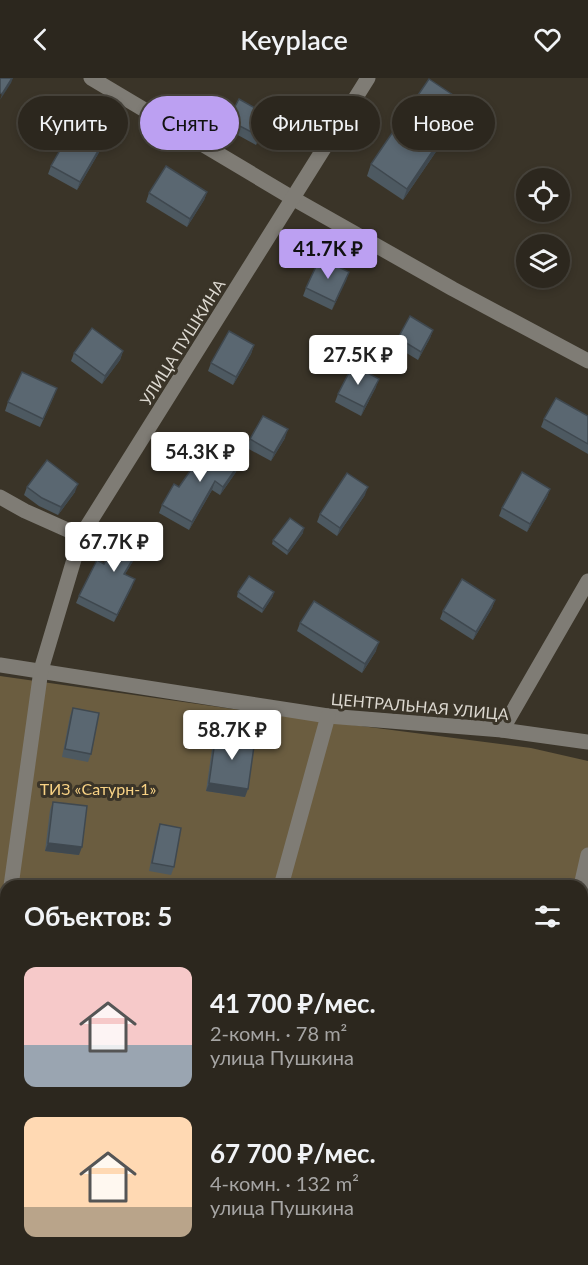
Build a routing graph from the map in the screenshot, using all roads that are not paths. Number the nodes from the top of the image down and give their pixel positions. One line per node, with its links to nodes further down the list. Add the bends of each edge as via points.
1 (91, 78): 3 (street)
2 (368, 78): 3 (street, УЛИЦА ПУШКИНА)
3 (294, 199): 4 (street); 6 (street, УЛИЦА ПУШКИНА)
4 (588, 361)
5 (0, 497): 6 (street)
6 (81, 536): 9 (street, УЛИЦА ПУШКИНА)
7 (588, 581): 11 (street)
8 (0, 665): 9 (street, ЦЕНТРАЛЬНАЯ УЛИЦА)
9 (41, 670): 10 (street, ЦЕНТРАЛЬНАЯ УЛИЦА); 14 (street, УЛИЦА ПУШКИНА)
10 (328, 716): 11 (street, ЦЕНТРАЛЬНАЯ УЛИЦА); 15 (street)
11 (501, 730): 12 (street, ЦЕНТРАЛЬНАЯ УЛИЦА)
12 (588, 742)
13 (588, 855): 16 (street)
14 (12, 880)
15 (283, 880)
16 (582, 880)

